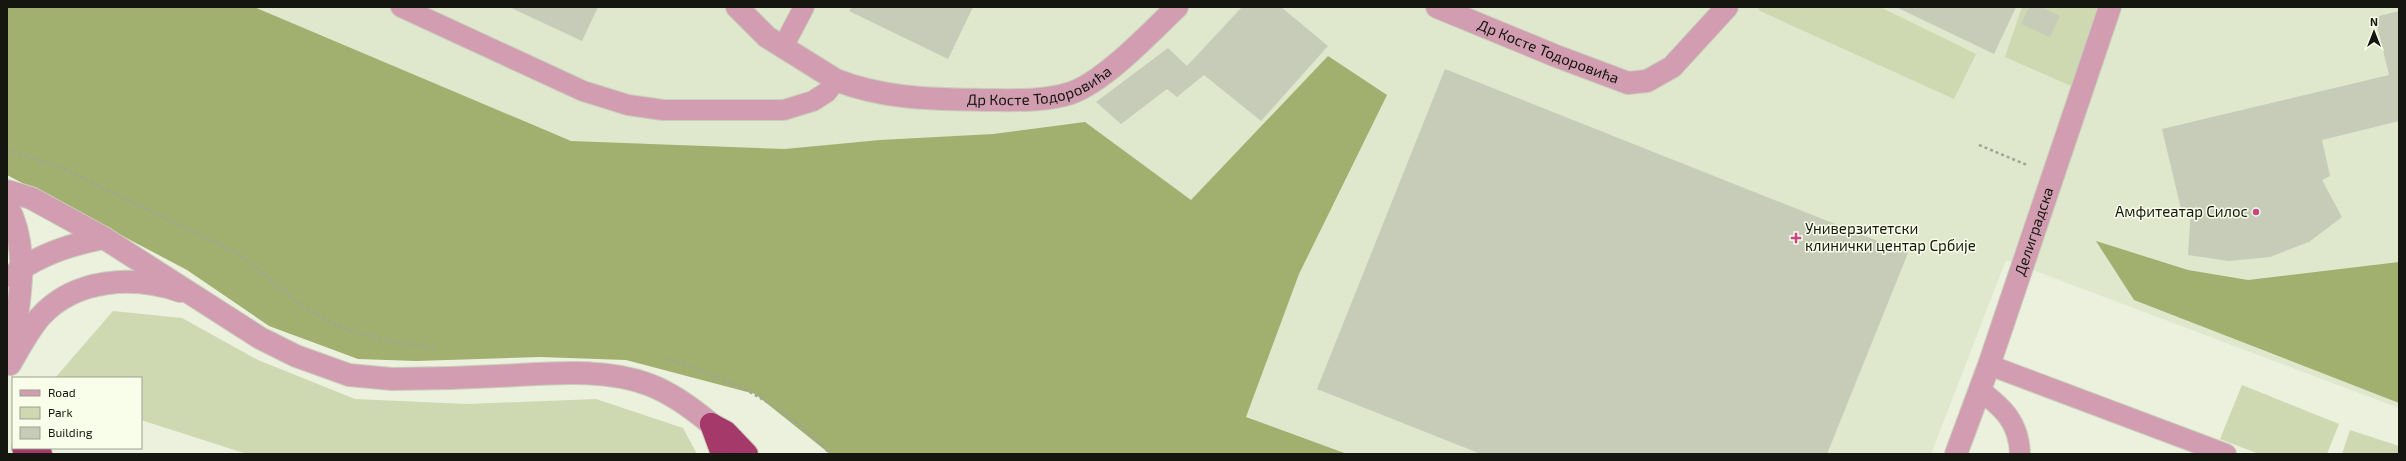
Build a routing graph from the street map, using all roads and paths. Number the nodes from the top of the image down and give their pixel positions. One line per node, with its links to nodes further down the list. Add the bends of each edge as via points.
1 (401, 7): 9 (lane, via 583,91 628,105 663,110 784,110 813,101 827,92)
2 (737, 7): 8 (street, Др Косте Тодоровића, via 755,27)
3 (804, 7): 8 (lane)
4 (1177, 7): 9 (street, Др Косте Тодоровића, via 1134,49 1086,85 1071,93 1040,99 915,98 877,92)
5 (1437, 7): 6 (street, Др Косте Тодоровића, via 1628,83 1647,81 1672,67)
6 (1727, 7)
7 (2110, 7): 12 (street, Делиградска)
8 (783, 47): 9 (street, Др Косте Тодоровића)
9 (836, 80)
10 (1979, 145): 12 (path)
11 (7, 150): 18 (path, via 62,168 239,254 302,306 342,328 398,343)
12 (2053, 176): 20 (street, Делиградска)
13 (7, 191): 15 (street, via 31,198)
14 (7, 205): 16 (street, via 17,234)
15 (104, 238): 16 (street, via 63,248); 17 (street)
16 (14, 274): 21 (street)
17 (198, 297): 21 (street, via 168,287 147,284 116,282 93,285 52,306 40,318); 23 (street, via 260,338 296,356 349,375 416,379 546,374 629,379 662,390 688,405)
18 (445, 349)
19 (664, 358): 28 (path, via 714,375 752,394 791,420)
20 (1989, 365): 22 (street, Делиградска); 31 (lane)
21 (8, 369)
22 (1980, 390): 29 (street, Делиградска); 30 (lane, via 2001,407 2012,422 2019,439)
23 (711, 424): 26 (highway); 27 (highway, via 726,432)
24 (26, 449): 25 (highway)
25 (41, 454)
26 (722, 454)
27 (747, 454)
28 (830, 454)
29 (1956, 454)
30 (2020, 454)
31 (2226, 454)

